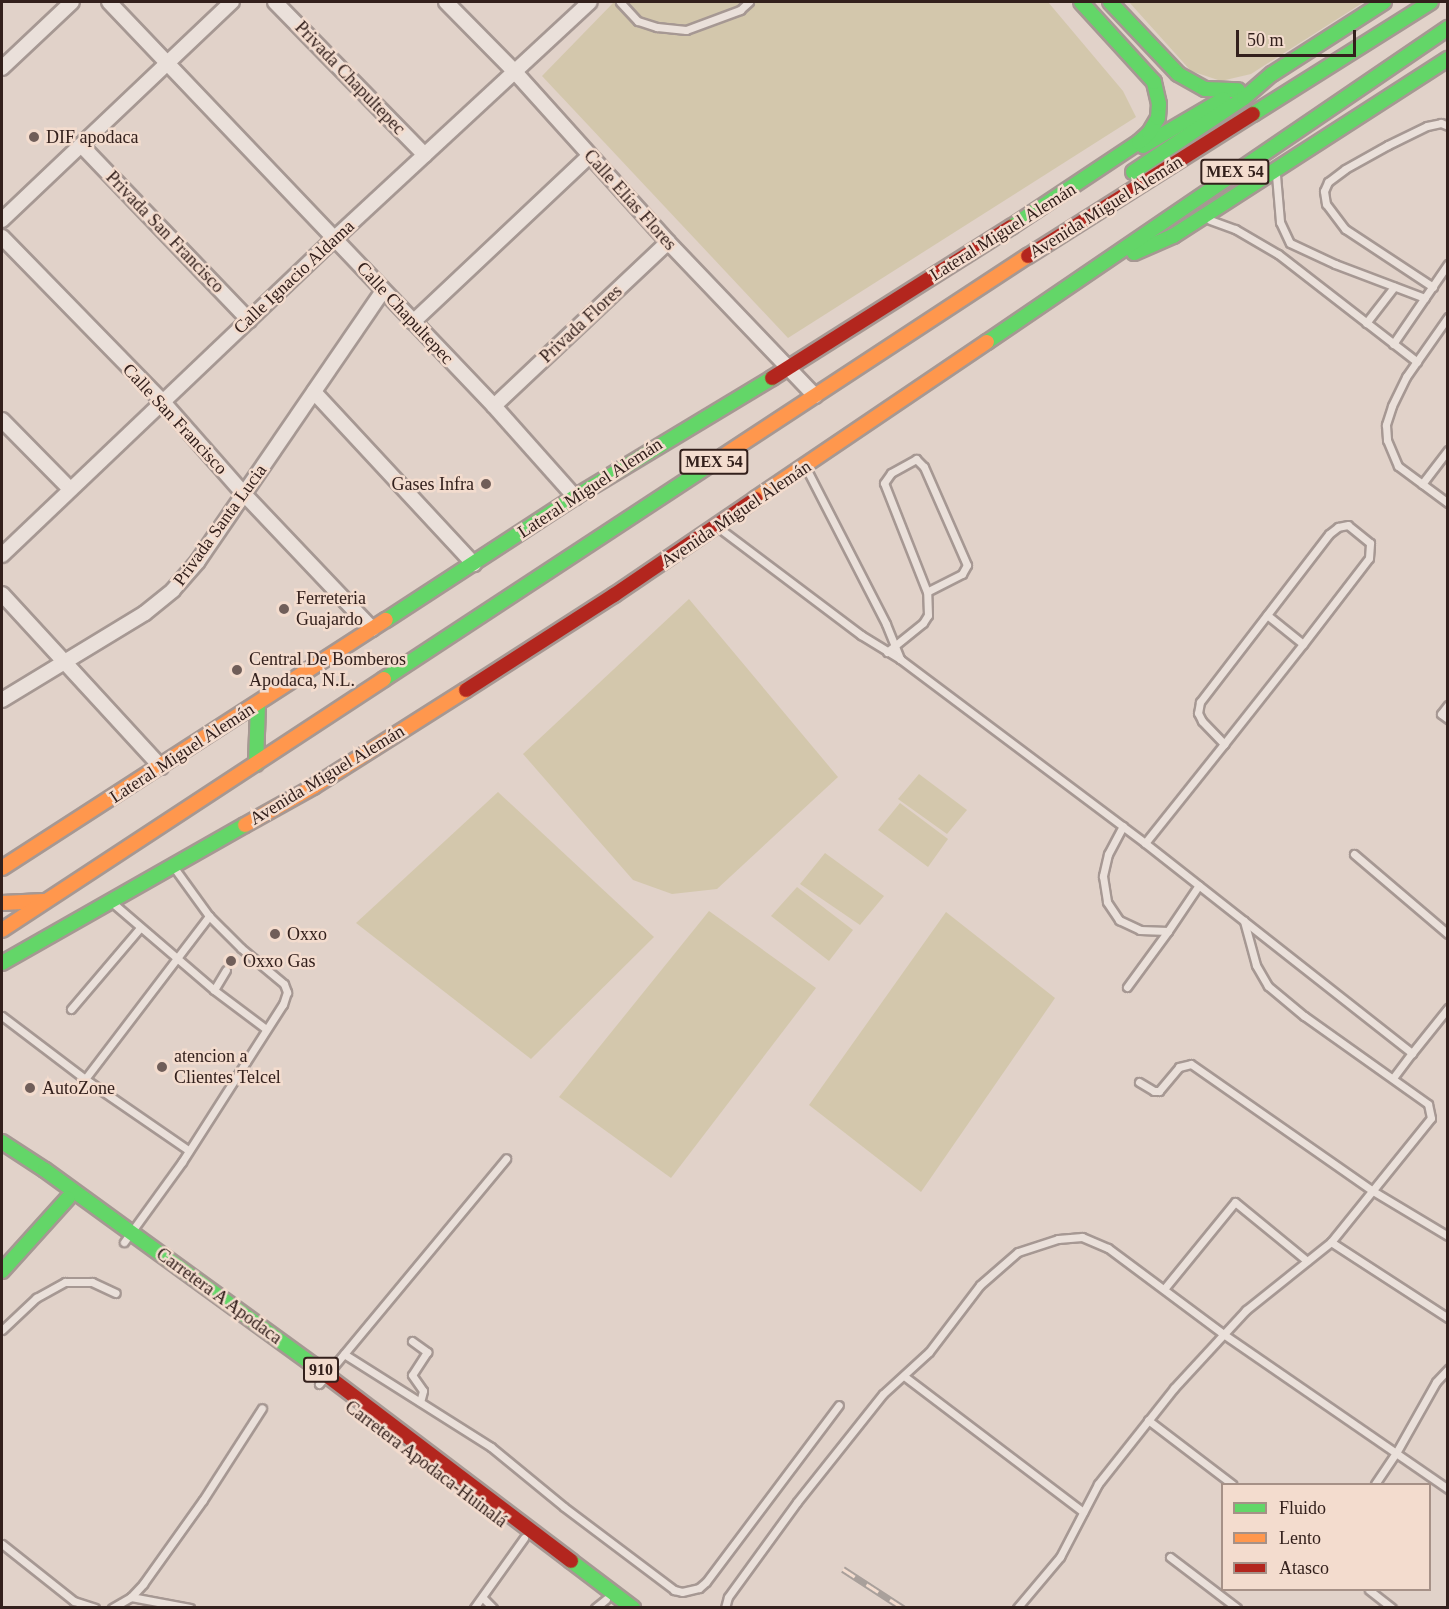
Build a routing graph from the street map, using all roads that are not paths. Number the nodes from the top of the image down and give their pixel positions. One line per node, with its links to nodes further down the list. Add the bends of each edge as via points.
1 (72, 2): 16 (street)
2 (109, 2): 15 (street, Calle Chapultepec)
3 (232, 2): 15 (street)
4 (275, 2): 22 (street, Privada Chapultepec)
5 (446, 2): 17 (street, Calle Elías Flores)
6 (588, 2): 17 (street, Calle Ignacio Aldama)
7 (620, 2): 8 (lane, via 638,21 686,30 740,10)
8 (749, 2)
9 (1081, 2): 25 (main road, Lateral Miguel Alemán, via 1154,82 1158,118 1149,133)
10 (1110, 2): 19 (main road, via 1178,74 1205,89)
11 (1384, 2): 18 (main road)
12 (1431, 2): 28 (main road, Avenida Miguel Alemán / MEX 54)
13 (1448, 28): 35 (main road, Avenida Miguel Alemán / MEX 54)
14 (1448, 60): 24 (main road)
15 (167, 63): 21 (street); 30 (street, Calle Chapultepec)
16 (2, 68)
17 (515, 72): 22 (street, Calle Ignacio Aldama); 23 (street, Calle Elías Flores)
18 (1272, 74): 19 (main road); 28 (main road, via 1244,98 1140,167)
19 (1238, 90): 25 (main road)
20 (1448, 126): 36 (lane, via 1427,126 1389,145 1345,169 1323,191 1326,204 1345,229)
21 (81, 145): 27 (street); 41 (street, Privada San Francisco)
22 (425, 155): 30 (street, Calle Ignacio Aldama)
23 (589, 156): 31 (street, Calle Elías Flores); 42 (street)
24 (1277, 167): 26 (main road); 32 (lane, via 1280,222)
25 (1071, 189): 46 (main road, Lateral Miguel Alemán)
26 (1198, 219): 33 (lane, via 1235,229); 35 (main road, via 1173,236)
27 (2, 220)
28 (1060, 235): 48 (main road, Avenida Miguel Alemán / MEX 54)
29 (2, 237): 49 (street, Calle San Francisco)
30 (335, 238): 38 (street, Calle Chapultepec); 41 (street, Calle Ignacio Aldama)
31 (668, 242): 46 (street, Calle Elías Flores); 50 (street, Privada Flores)
32 (1290, 243): 33 (lane); 37 (lane)
33 (1278, 254): 43 (lane)
34 (1448, 264): 36 (lane)
35 (1084, 273): 53 (main road, Avenida Miguel Alemán / MEX 54)
36 (1432, 286): 39 (lane)
37 (1394, 287): 39 (lane); 43 (lane)
38 (383, 291): 42 (street, Calle Chapultepec); 47 (street, Privada Santa Lucia)
39 (1425, 298): 44 (lane)
40 (1448, 317): 45 (lane)
41 (249, 320): 49 (street, Calle Ignacio Aldama)
42 (413, 322): 50 (street, Calle Chapultepec)
43 (1366, 323): 44 (lane)
44 (1393, 344): 45 (lane)
45 (1417, 362): 54 (lane, via 1392,406 1386,433 1398,466)
46 (788, 368): 48 (street, Calle Elías Flores); 57 (main road, Lateral Miguel Alemán)
47 (314, 392): 56 (street, Privada Santa Lucia); 61 (street)
48 (815, 396): 76 (main road, Avenida Miguel Alemán / MEX 54)
49 (162, 401): 55 (street, Calle Ignacio Aldama); 56 (street, Calle San Francisco)
50 (494, 406): 57 (street, Calle Chapultepec)
51 (2, 420): 55 (street)
52 (1448, 450): 54 (lane)
53 (806, 467): 59 (main road, Avenida Miguel Alemán / MEX 54); 67 (lane)
54 (1422, 484): 58 (lane)
55 (70, 489): 60 (street, Calle Ignacio Aldama)
56 (244, 494): 65 (street, Calle San Francisco); 70 (street, Privada Santa Lucia, via 198,561 172,590 145,613)
57 (575, 497): 61 (main road, Lateral Miguel Alemán)
58 (1448, 503)
59 (717, 527): 68 (lane); 81 (main road, Avenida Miguel Alemán / MEX 54, via 313,787)
60 (2, 555)
61 (474, 564): 65 (main road, Lateral Miguel Alemán)
62 (927, 592): 62 (lane, via 884,483 891,473 916,459 924,466 967,565 962,573); 67 (lane, via 928,615)
63 (2, 594): 70 (street)
64 (1267, 615): 66 (lane); 66 (lane, via 1329,534 1348,525 1360,532 1370,543 1369,558); 75 (lane, via 1200,702 1198,713 1202,721)
65 (372, 628): 72 (main road, Lateral Miguel Alemán)
66 (1303, 644): 75 (lane)
67 (895, 645): 68 (lane); 69 (lane)
68 (887, 652): 69 (lane)
69 (900, 659): 78 (lane)
70 (66, 662): 71 (street, Privada Santa Lucia); 77 (street)
71 (2, 700)
72 (258, 704): 76 (main road); 77 (main road, Lateral Miguel Alemán)
73 (1448, 705): 74 (lane, via 1441,714)
74 (1448, 719)
75 (1224, 744): 79 (lane)
76 (256, 764): 85 (main road, Avenida Miguel Alemán / MEX 54)
77 (161, 767): 82 (main road, Lateral Miguel Alemán)
78 (1122, 826): 79 (lane); 91 (lane, via 1108,854 1103,876 1107,902 1119,920 1140,930)
79 (1145, 843): 83 (lane)
80 (1353, 854): 92 (lane)
81 (172, 865): 84 (main road, Avenida Miguel Alemán / MEX 54); 87 (lane)
82 (2, 868)
83 (1199, 885): 88 (lane); 91 (lane)
84 (110, 900): 89 (lane); 94 (main road, Avenida Miguel Alemán / MEX 54)
85 (46, 901): 86 (main road); 90 (main road, Avenida Miguel Alemán / MEX 54)
86 (2, 903)
87 (209, 916): 93 (lane); 101 (lane, via 239,950 284,984 287,992 283,1004)
88 (1244, 921): 102 (lane); 103 (lane, via 1256,965 1268,986)
89 (140, 928): 93 (lane); 99 (lane)
90 (2, 930)
91 (1168, 931): 96 (lane)
92 (1448, 934)
93 (177, 958): 97 (lane); 104 (lane)
94 (2, 963)
95 (226, 970): 97 (lane)
96 (1127, 987)
97 (214, 990): 101 (lane)
98 (1448, 1008): 102 (lane)
99 (70, 1009)
100 (2, 1018): 104 (lane)
101 (266, 1029): 107 (lane)
102 (1412, 1053): 103 (lane)
103 (1393, 1078): 110 (lane, via 1428,1104 1431,1118)
104 (86, 1079): 107 (lane)
105 (1139, 1082): 110 (lane, via 1159,1091 1179,1066 1191,1064)
106 (2, 1142): 113 (main road, 910)
107 (188, 1150): 113 (lane)
108 (2, 1154): 111 (main road, Carretera Apodaca-Huinalá / 910)
109 (506, 1159): 123 (lane)
110 (1372, 1191): 112 (lane); 114 (lane)
111 (68, 1198): 113 (main road, Carretera Apodaca-Huinalá / 910); 116 (main road)
112 (1448, 1236)
113 (128, 1237): 126 (main road, Carretera Apodaca-Huinalá / 910)
114 (1331, 1242): 115 (lane); 119 (lane)
115 (1307, 1261): 117 (lane, via 1235,1202); 121 (lane)
116 (2, 1271)
117 (1164, 1289): 121 (lane); 125 (lane, via 1091,1239 1071,1237 1040,1244 1018,1252 985,1280 929,1352)
118 (116, 1293): 120 (lane, via 92,1282 65,1282 36,1298)
119 (1448, 1318)
120 (2, 1330)
121 (1222, 1333): 130 (lane); 131 (lane)
122 (412, 1341): 127 (lane, via 427,1352 412,1375 423,1391)
123 (344, 1354): 126 (lane); 127 (lane)
124 (1448, 1369): 131 (lane, via 1436,1382)
125 (904, 1376): 135 (lane); 149 (lane, via 883,1394 797,1502 728,1597)
126 (323, 1379): 136 (main road, Carretera Apodaca-Huinalá / 910); 148 (main road, 910)
127 (420, 1402): 128 (lane, via 491,1447 564,1507 674,1590 682,1592 706,1582)
128 (839, 1405)
129 (262, 1408): 140 (lane, via 203,1500)
130 (1148, 1420): 132 (lane); 135 (lane, via 1098,1484)
131 (1396, 1453): 133 (lane); 134 (lane)
132 (1229, 1483)
133 (1376, 1483)
134 (1448, 1489)
135 (1083, 1512): 150 (lane, via 1060,1557)
136 (524, 1538): 141 (lane); 142 (main road, Carretera Apodaca-Huinalá / 910)
137 (2, 1544): 143 (lane, via 74,1601)
138 (1170, 1557): 151 (lane)
139 (1370, 1591): 152 (lane)
140 (131, 1597): 144 (lane); 145 (lane)
141 (483, 1598): 146 (lane); 147 (lane)
142 (606, 1605)
143 (95, 1608)
144 (112, 1608)
145 (190, 1608)
146 (474, 1608)
147 (493, 1608)
148 (633, 1608)
149 (725, 1608)
150 (1017, 1608)
151 (1237, 1608)
152 (1392, 1608)

